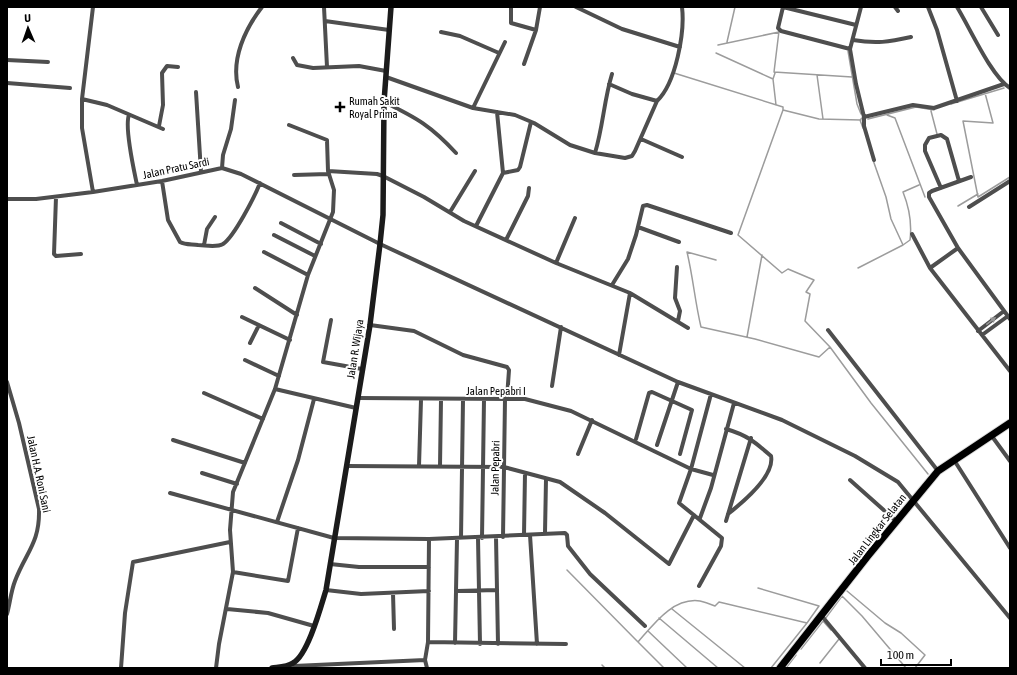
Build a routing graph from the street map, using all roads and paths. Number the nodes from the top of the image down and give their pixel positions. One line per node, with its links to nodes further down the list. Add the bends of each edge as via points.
1 (94, 7): 40 (street)
2 (262, 7): 36 (street, via 254,17 240,46 236,78)
3 (324, 7): 13 (street)
4 (391, 7): 15 (street, Jalan R. Wijaya)
5 (512, 7): 16 (street, via 511,23)
6 (540, 7): 16 (street)
7 (577, 7): 22 (street, via 622,29)
8 (682, 7): 22 (street, via 683,36)
9 (861, 7): 14 (street)
10 (928, 7): 43 (street)
11 (957, 7): 35 (street)
12 (981, 7): 18 (street)
13 (325, 21): 15 (street); 30 (street)
14 (856, 25): 20 (street); 23 (street, via 783,7 778,28 780,31)
15 (389, 30): 31 (street, Jalan R. Wijaya)
16 (536, 30): 28 (street)
17 (442, 32): 24 (street, via 460,36)
18 (998, 35)
19 (911, 37): 20 (street, via 877,44)
20 (853, 40): 23 (street)
21 (505, 42): 24 (street)
22 (680, 47): 42 (street, via 672,74)
23 (850, 48): 48 (street)
24 (498, 53): 45 (street)
25 (293, 58): 30 (street, via 297,65 302,67)
26 (7, 60): 27 (street)
27 (48, 62)
28 (524, 64)
29 (178, 67): 51 (street, via 167,66 162,73 163,105)
30 (327, 67): 31 (street, via 359,66)
31 (386, 74): 44 (street, Jalan R. Wijaya); 45 (street)
32 (612, 74): 34 (street)
33 (7, 84): 37 (street)
34 (609, 84): 42 (street); 55 (street)
35 (1004, 84): 38 (street); 43 (street)
36 (238, 87)
37 (70, 88)
38 (1010, 88)
39 (196, 92): 60 (street)
40 (82, 99): 47 (street, via 107,105); 73 (street, via 82,128)
41 (235, 100): 58 (street)
42 (657, 101): 53 (street)
43 (957, 101): 48 (street, via 934,108 913,105)
44 (384, 102): 54 (street, via 417,118); 64 (street, Jalan R. Wijaya)
45 (473, 108): 46 (street)
46 (496, 112): 49 (street, via 515,115); 62 (street)
47 (129, 115): 51 (street); 70 (street, via 129,135)
48 (864, 117): 57 (street, via 864,126)
49 (531, 122): 55 (street, via 570,144); 62 (street, via 520,167 518,170)
50 (289, 125): 61 (street, via 327,140)
51 (159, 126): 52 (street)
52 (163, 129)
53 (641, 139): 55 (street, via 632,156 625,158); 56 (street)
54 (456, 153)
55 (595, 153)
56 (682, 157)
57 (874, 160)
58 (222, 168): 60 (street, Jalan Pratu Sardi); 69 (street, Jalan Pratu Sardi)
59 (475, 171): 77 (street)
60 (201, 172): 66 (street, Jalan Pratu Sardi)
61 (328, 173): 63 (street); 64 (street); 79 (street, via 334,192)
62 (503, 173): 82 (street)
63 (294, 175)
64 (382, 176): 77 (street); 90 (street, Jalan R. Wijaya, via 383,215)
65 (971, 177): 67 (street)
66 (162, 181): 70 (street, Jalan Pratu Sardi); 91 (street, via 168,220 178,240 182,243)
67 (959, 181): 72 (street); 72 (street, via 945,136 929,138 925,151)
68 (1010, 181): 76 (street)
69 (260, 183): 79 (street, Jalan Pratu Sardi); 91 (street, via 227,240 219,246)
70 (137, 185): 73 (street, Jalan Pratu Sardi)
71 (529, 188): 87 (street, via 528,196)
72 (941, 188): 92 (street, via 929,193 929,198)
73 (93, 192): 74 (street, Jalan Pratu Sardi)
74 (56, 197): 75 (street, Jalan Pratu Sardi); 94 (street, via 54,254)
75 (7, 199)
76 (969, 207)
77 (450, 212): 82 (street)
78 (215, 217): 91 (street, via 207,229)
79 (332, 218): 89 (street); 90 (street, Jalan Pratu Sardi)
80 (575, 218): 96 (street)
81 (281, 223): 89 (street)
82 (476, 226): 87 (street)
83 (638, 227): 84 (street, via 642,208 647,205); 88 (street); 100 (street, via 628,260)
84 (731, 233)
85 (912, 234): 98 (street)
86 (274, 235): 95 (street)
87 (506, 240): 96 (street)
88 (679, 242)
89 (321, 244): 95 (street)
90 (380, 244): 110 (street, Jalan R. Wijaya); 111 (street, Jalan Pratu Sardi)
91 (204, 245)
92 (958, 248): 98 (street); 103 (street)
93 (264, 252): 99 (street)
94 (81, 254)
95 (315, 256): 99 (street)
96 (556, 263): 100 (street)
97 (677, 267): 108 (street, via 675,298 680,312)
98 (930, 268): 114 (street)
99 (308, 275): 104 (street)
100 (612, 285): 102 (street)
101 (255, 288): 104 (street)
102 (630, 293): 108 (street); 118 (street)
103 (1004, 311): 106 (street); 114 (street, one-way to 103)
104 (297, 315): 116 (street)
105 (242, 317): 109 (street)
106 (1009, 317): 115 (street)
107 (331, 320): 120 (street, via 323,362)
108 (678, 322): 112 (street)
109 (259, 325): 116 (street); 117 (street)
110 (370, 325): 120 (street, Jalan R. Wijaya); 132 (street, Jalan Pepabri, via 414,332 463,355 507,367 509,370)
111 (561, 327): 118 (street, Jalan Pratu Sardi); 125 (street)
112 (688, 328)
113 (828, 330): 160 (street)
114 (978, 331): 115 (street)
115 (982, 336): 121 (street)
116 (290, 340): 122 (street)
117 (250, 343)
118 (619, 355): 124 (street, Jalan Pratu Sardi)
119 (245, 360): 122 (street)
120 (362, 369): 129 (street, Jalan R. Wijaya)
121 (1010, 371)
122 (279, 376): 126 (street)
123 (7, 382): 199 (street, Jalan H.A. Roni Sani, via 39,509 39,520 36,538 15,582)
124 (678, 382): 128 (street, Jalan Pratu Sardi); 136 (street)
125 (552, 386)
126 (275, 389): 130 (street); 139 (street)
127 (204, 393): 139 (street)
128 (710, 394): 137 (street, Jalan Pratu Sardi); 159 (street)
129 (358, 398): 133 (street, Jalan Pepabri I); 138 (street, Jalan R. Wijaya)
130 (314, 399): 138 (street); 175 (street, via 298,460)
131 (484, 399): 132 (street, Jalan Pepabri I); 135 (street, Jalan Pepabri I); 157 (street)
132 (506, 399): 140 (street, Jalan Pepabri I, via 525,399 562,407); 158 (street, Jalan Pepabri)
133 (421, 400): 134 (street, Jalan Pepabri I); 154 (street)
134 (441, 400): 135 (street, Jalan Pepabri I); 155 (street)
135 (463, 400): 156 (street)
136 (670, 400): 145 (street, via 649,393); 147 (street); 149 (street, via 692,410)
137 (734, 403): 142 (street); 168 (street, Jalan Pratu Sardi, via 782,420 855,456 898,482)
138 (356, 408): 153 (street, Jalan R. Wijaya)
139 (263, 419): 152 (street)
140 (592, 420): 148 (street); 159 (street, Jalan Pepabri I)
141 (1010, 424): 143 (highway, Jalan Lingkar Selatan)
142 (726, 429): 144 (street); 163 (street)
143 (991, 436): 150 (highway, Jalan Lingkar Selatan); 151 (street)
144 (751, 438): 170 (street); 170 (street, via 771,456 768,472 750,495)
145 (636, 439)
146 (173, 440): 152 (street)
147 (657, 445)
148 (578, 454)
149 (680, 454)
150 (953, 460): 160 (highway, Jalan Lingkar Selatan); 187 (street)
151 (1010, 461)
152 (245, 463): 166 (street)
153 (346, 466): 154 (street); 182 (street, Jalan R. Wijaya)
154 (419, 466): 155 (street)
155 (440, 466): 156 (street)
156 (461, 467): 157 (street); 185 (street)
157 (483, 467): 158 (street); 183 (street)
158 (504, 467): 162 (street); 181 (street, Jalan Pepabri)
159 (691, 469): 163 (street, Jalan Pepabri I); 171 (street, via 679,502)
160 (938, 470): 168 (highway, Jalan Lingkar Selatan)
161 (202, 473): 166 (street)
162 (525, 473): 164 (street); 179 (street)
163 (713, 475): 172 (street)
164 (546, 479): 171 (street, via 565,486 605,513 669,564); 177 (street)
165 (850, 480): 174 (street)
166 (237, 484): 169 (street, via 233,492)
167 (170, 493): 169 (street)
168 (913, 500): 174 (highway, Jalan Lingkar Selatan); 201 (street, Jalan Pratu Sardi)
169 (231, 509): 175 (street); 186 (street)
170 (728, 514): 173 (street)
171 (694, 515): 172 (street)
172 (700, 518): 191 (street, via 722,538 723,542)
173 (726, 521)
174 (896, 521): 200 (highway, Jalan Lingkar Selatan)
175 (277, 522): 176 (street)
176 (298, 528): 182 (street); 190 (street, via 288,581)
177 (546, 533): 178 (street); 203 (street, via 566,534 568,546 590,574)
178 (530, 535): 179 (street); 209 (street)
179 (524, 536): 181 (street)
180 (496, 537): 181 (street); 183 (street); 195 (street)
181 (503, 537)
182 (334, 538): 184 (street); 188 (street, Jalan R. Wijaya)
183 (480, 538): 185 (street); 194 (street)
184 (429, 539): 185 (street); 189 (street)
185 (459, 539): 193 (street)
186 (230, 542): 190 (street); 213 (street, via 135,560 132,564 125,613)
187 (1010, 548)
188 (330, 564): 189 (street, via 359,567); 192 (street, Jalan R. Wijaya)
189 (429, 567): 196 (street)
190 (233, 572): 198 (street)
191 (699, 586)
192 (326, 590): 197 (street, via 361,594); 202 (street, Jalan R. Wijaya)
193 (457, 590): 194 (street); 206 (street)
194 (480, 590): 195 (street); 207 (street)
195 (497, 590): 208 (street)
196 (429, 591): 197 (street); 205 (street)
197 (393, 593): 204 (street)
198 (226, 609): 202 (street, via 268,613); 214 (street)
199 (7, 614)
200 (821, 616): 217 (highway, Jalan Lingkar Selatan); 218 (street)
201 (1010, 618)
202 (314, 626): 212 (street, Jalan R. Wijaya)
203 (645, 626)
204 (394, 630)
205 (428, 642): 206 (street); 211 (street)
206 (455, 643): 207 (street)
207 (480, 644): 208 (street)
208 (498, 644): 209 (street)
209 (537, 644): 210 (street)
210 (566, 644)
211 (425, 660): 212 (street); 216 (street)
212 (294, 666): 215 (street)
213 (121, 668)
214 (216, 668)
215 (272, 668)
216 (427, 668)
217 (780, 668)
218 (865, 668)

